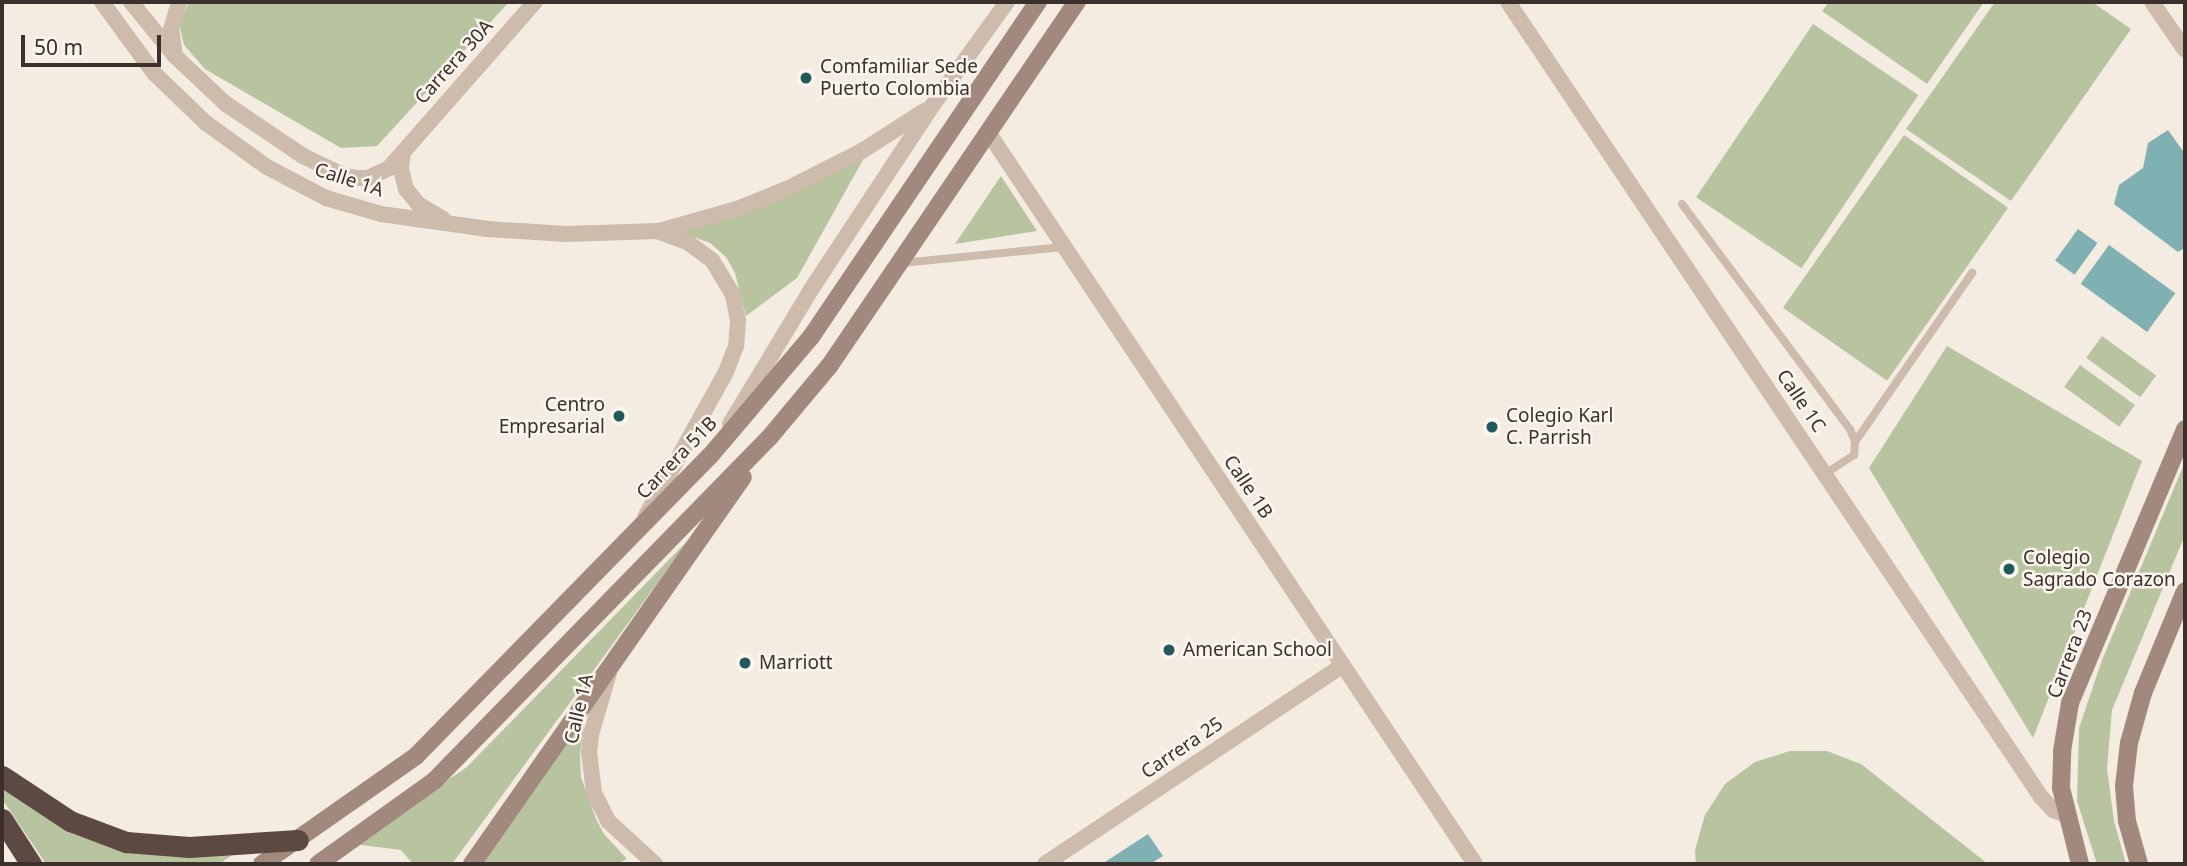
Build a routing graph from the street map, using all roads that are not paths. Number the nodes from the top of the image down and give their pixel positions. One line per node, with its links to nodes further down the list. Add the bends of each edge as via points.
1 (102, 2): 17 (street, Calle 1A, via 135,50 206,123 291,182 342,204)
2 (131, 2): 11 (street, Calle 1A)
3 (178, 2): 11 (street, via 171,29)
4 (535, 2): 14 (street, Carrera 30A)
5 (1007, 2): 12 (street)
6 (1038, 2): 25 (main road, Carrera 51B, via 811,337)
7 (1077, 2): 13 (main road)
8 (1508, 2): 26 (street, Calle 1C)
9 (2152, 2): 10 (street)
10 (2185, 50)
11 (175, 55): 15 (street, Calle 1A, via 226,104 263,131)
12 (932, 106): 18 (street, via 863,151 801,183 737,209); 25 (street, via 812,288)
13 (988, 132): 19 (street, Calle 1B); 20 (main road)
14 (404, 149): 15 (street, Carrera 30A, via 379,174); 17 (street, via 401,169 411,197 438,218)
15 (345, 176)
16 (1682, 204): 24 (lane)
17 (466, 225): 18 (street, Calle 1A, via 566,234)
18 (657, 231): 27 (street, via 694,246 721,271 733,295 738,330 726,372)
19 (1063, 247): 20 (lane); 30 (street, Calle 1B)
20 (899, 264): 23 (main road, via 830,365)
21 (1972, 273): 24 (lane)
22 (2185, 429): 32 (main road, Carrera 23, via 2070,703 2061,788)
23 (769, 438): 29 (main road); 37 (main road, via 434,781)
24 (1855, 442): 26 (lane, via 1854,455)
25 (710, 456): 27 (main road, Carrera 51B)
26 (1825, 474): 32 (street, Calle 1C, via 2041,797 2053,810)
27 (642, 524): 34 (main road, Carrera 51B, via 416,756)
28 (2185, 591): 44 (main road, via 2143,693 2129,743 2124,786 2127,821)
29 (611, 666): 38 (main road); 40 (street, Calle 1A, via 591,734 594,793 608,821)
30 (1342, 666): 41 (street, Carrera 25); 42 (street, Calle 1B)
31 (2, 776): 34 (highway, via 70,821 127,842 189,848)
32 (2066, 815): 43 (main road, Carrera 23)
33 (2, 819): 35 (highway)
34 (298, 840): 36 (main road, Carrera 51B)
35 (31, 864)
36 (261, 864)
37 (318, 864)
38 (472, 864)
39 (639, 864): 40 (street)
40 (654, 864)
41 (1045, 864)
42 (1475, 864)
43 (2080, 864)
44 (2139, 864)

